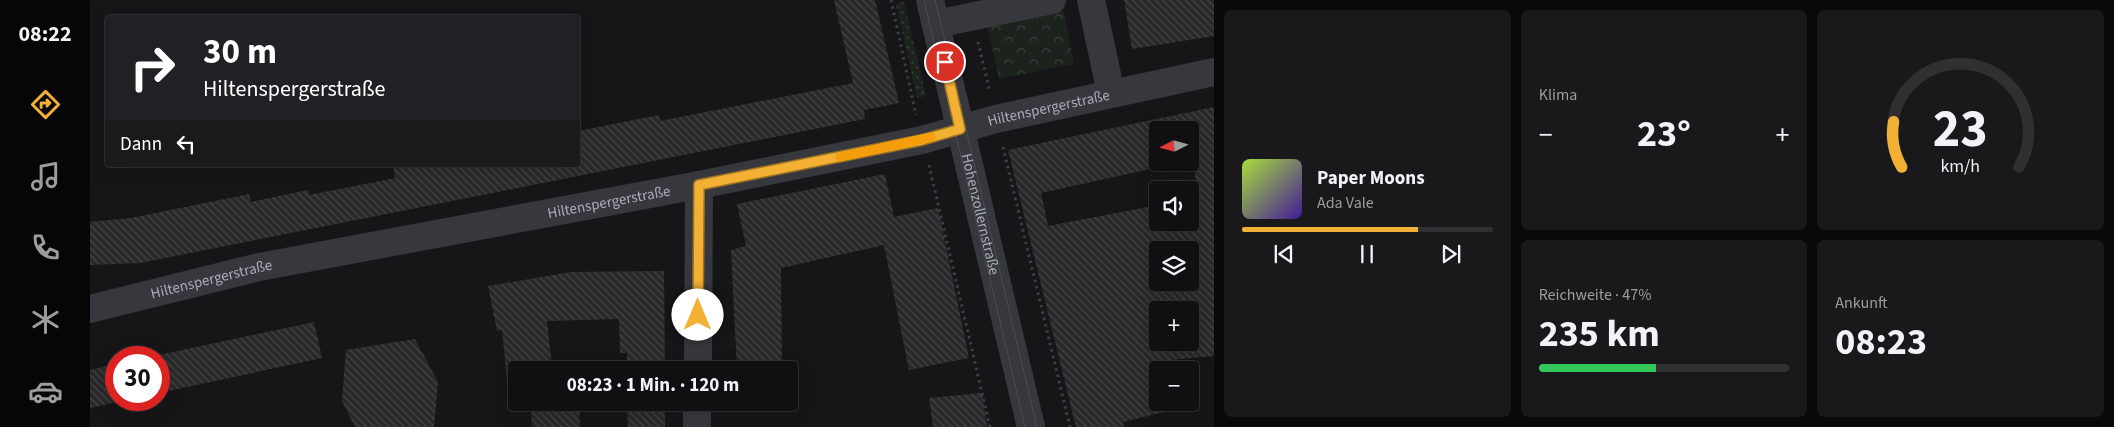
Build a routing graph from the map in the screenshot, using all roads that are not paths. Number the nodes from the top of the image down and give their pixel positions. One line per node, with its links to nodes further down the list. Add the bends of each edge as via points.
1 (1052, 0): 3 (street)
2 (1091, 0): 5 (street)
3 (933, 12): 6 (street, Hohenzollernstraße)
4 (1214, 72): 5 (street, Hiltenspergerstraße)
5 (1111, 93): 6 (street, Hiltenspergerstraße)
6 (960, 129): 7 (street, Hiltenspergerstraße, via 922,140); 12 (street, Hohenzollernstraße)
7 (699, 185): 8 (street, Hiltenspergerstraße, via 259,267); 9 (street)
8 (90, 309)
9 (698, 361)
10 (697, 411): 11 (street)
11 (697, 427)
12 (1032, 427)

